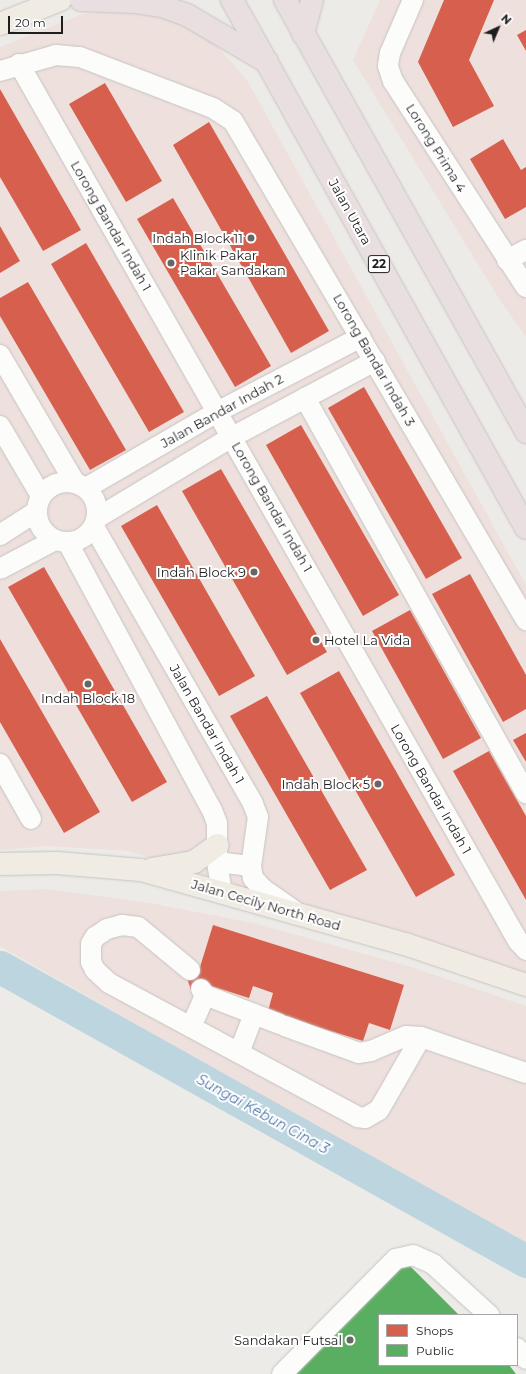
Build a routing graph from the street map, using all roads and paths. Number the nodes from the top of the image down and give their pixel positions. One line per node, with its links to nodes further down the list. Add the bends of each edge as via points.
1 (60, 0): 7 (main road)
2 (81, 0): 9 (highway, via 136,2 162,6 187,15)
3 (232, 0): 9 (highway, Jalan Utara / 22)
4 (285, 0): 8 (highway)
5 (312, 0): 8 (highway)
6 (413, 0): 13 (street, Lorong Prima 4, via 390,53 388,66 393,81)
7 (0, 24)
8 (303, 34): 21 (highway)
9 (268, 62): 26 (highway, Jalan Utara / 22)
10 (19, 64): 11 (street, Lorong Bandar Indah 3); 15 (street, Lorong Bandar Indah 3, via 56,54 80,57 213,108 233,121); 19 (street, Lorong Bandar Indah 1)
11 (0, 71)
12 (526, 250): 13 (street)
13 (507, 260): 14 (street, Lorong Prima 4)
14 (526, 287)
15 (361, 337): 17 (street, Lorong Bandar Indah 3); 19 (street, Jalan Bandar Indah 2)
16 (0, 355): 23 (street)
17 (375, 360): 18 (street); 30 (street, Lorong Bandar Indah 3)
18 (305, 398): 22 (street); 32 (street)
19 (217, 412): 22 (street, Lorong Bandar Indah 1); 23 (street, Jalan Bandar Indah 2)
20 (0, 426): 24 (street)
21 (526, 432)
22 (232, 437): 25 (street); 40 (street, Lorong Bandar Indah 1, via 518,941)
23 (80, 486): 24 (street, via 56,484); 25 (street, via 95,502)
24 (39, 503): 27 (street); 28 (street, via 41,528)
25 (95, 522): 28 (street, via 79,540); 36 (street, Jalan Bandar Indah 1, via 253,804 258,817)
26 (526, 528)
27 (0, 535)
28 (62, 541): 29 (street); 34 (street, via 212,810 217,823)
29 (0, 569)
30 (526, 620)
31 (0, 764): 33 (street)
32 (526, 793)
33 (31, 819)
34 (217, 853): 36 (street); 37 (main road, via 203,856 185,865); 38 (street)
35 (0, 864): 37 (main road, Jalan Cecily North Road, via 57,862)
36 (251, 866): 39 (street, Jalan Bandar Indah 1, via 251,873 257,884)
37 (141, 870): 38 (main road, Jalan Cecily North Road)
38 (222, 893): 39 (main road, Jalan Cecily North Road)
39 (300, 915): 42 (main road, Jalan Cecily North Road, via 408,945)
40 (526, 950)
41 (190, 970): 44 (street, via 138,927 122,925 107,929 95,937 91,944 91,962 101,977)
42 (526, 985)
43 (254, 1014): 44 (street, via 203,992); 45 (street, via 359,1053 370,1052 406,1036); 46 (street)
44 (191, 1027): 46 (street)
45 (421, 1038): 46 (street, via 384,1103 379,1110 365,1118 358,1118); 47 (street)
46 (239, 1053)
47 (526, 1073)
48 (488, 1314): 51 (street, via 433,1264 413,1255 396,1259)
49 (518, 1349): 50 (street)
50 (526, 1359)
51 (282, 1374)

